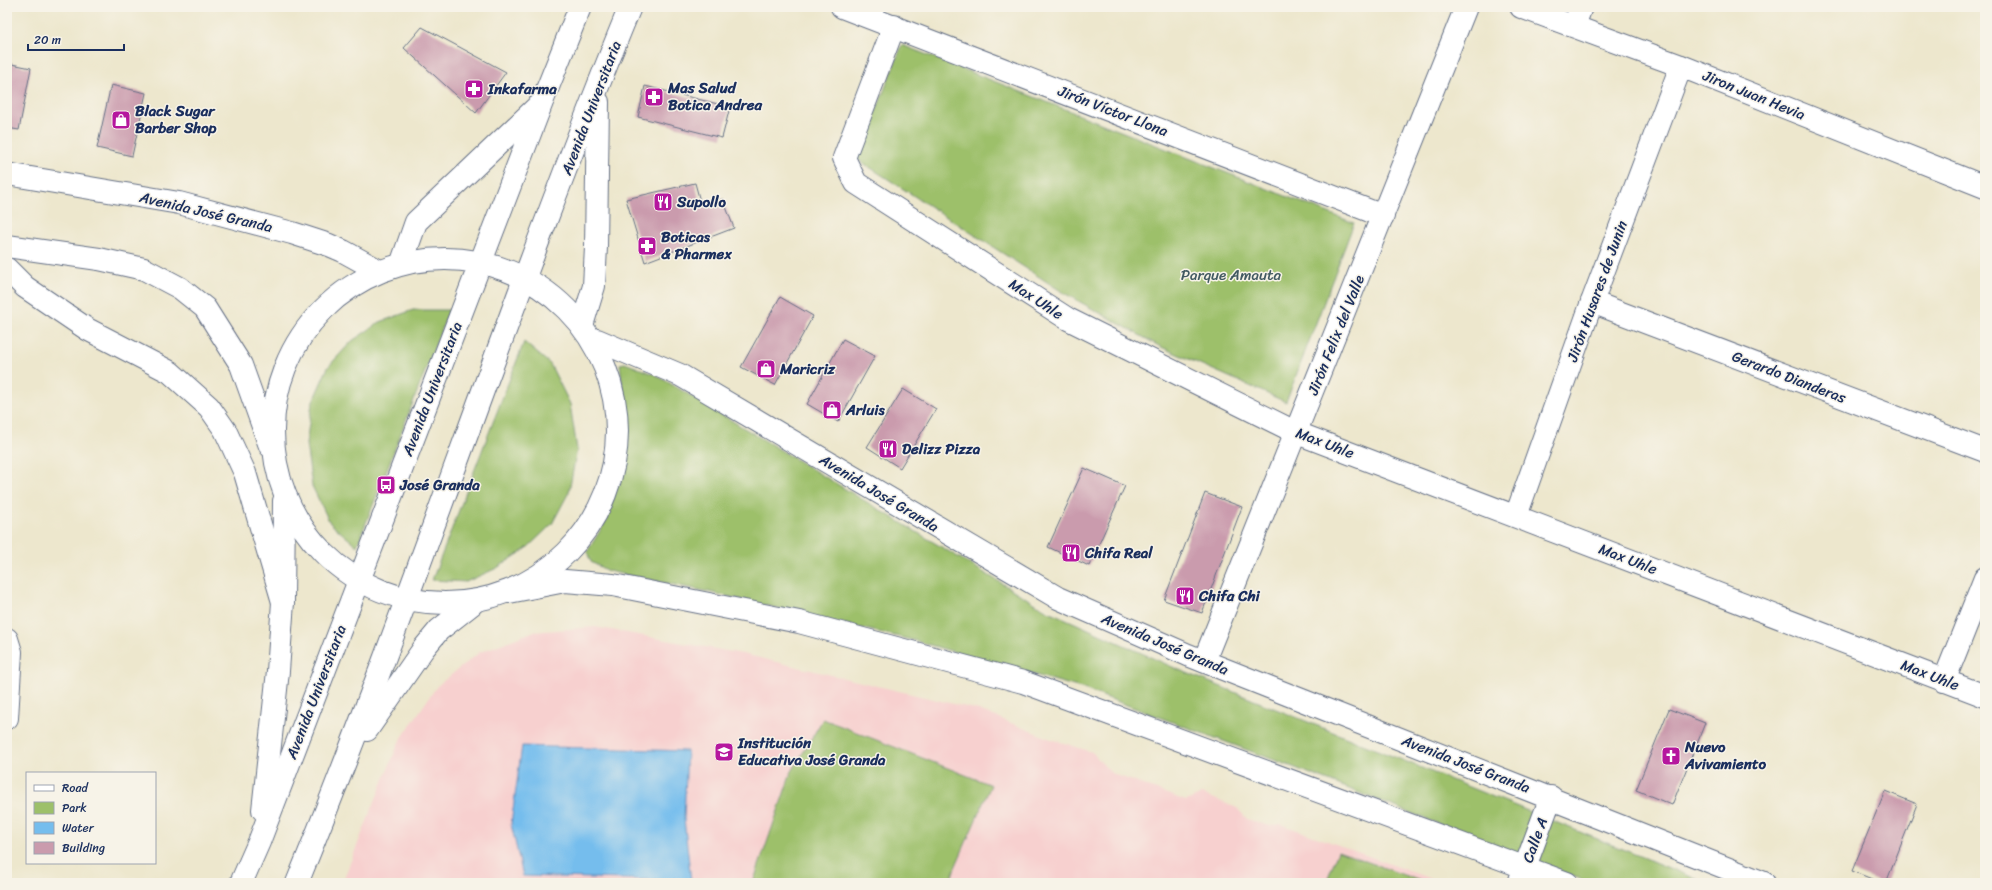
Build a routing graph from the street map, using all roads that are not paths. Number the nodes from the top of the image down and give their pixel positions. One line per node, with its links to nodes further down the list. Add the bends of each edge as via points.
1 (580, 7): 10 (main road, Avenida Universitaria)
2 (630, 7): 9 (main road, Avenida Universitaria)
3 (842, 7): 7 (main road, Jirón Víctor Llona)
4 (1466, 7): 13 (main road, Jirón Felix del Valle)
5 (1521, 7): 6 (main road, Jiron Juan Hevia)
6 (1577, 17): 8 (main road, Jiron Juan Hevia)
7 (894, 26): 13 (main road, Jirón Víctor Llona); 23 (main road, Max Uhle, via 844,158 856,183 1068,320)
8 (1681, 66): 12 (main road, Jiron Juan Hevia); 20 (main road, Jirón Husares de Junin)
9 (598, 85): 19 (main road, Avenida Universitaria); 21 (main road, via 594,286)
10 (542, 102): 15 (main road, via 416,222); 16 (main road, Avenida Universitaria)
11 (7, 174): 18 (main road, Avenida José Granda, via 179,202 322,243 344,251)
12 (1985, 188)
13 (1383, 216): 23 (main road, Jirón Felix del Valle)
14 (7, 246): 25 (main road, via 99,259 144,269 180,288 205,308 241,365)
15 (403, 259): 16 (main road, via 446,258); 18 (main road)
16 (481, 263): 19 (main road); 29 (main road, Avenida Universitaria)
17 (7, 268): 31 (main road, via 25,286 87,329 170,372 209,407 225,430 245,472)
18 (374, 268): 25 (main road, via 321,317 283,384 274,422)
19 (526, 276): 21 (main road, via 556,294); 32 (main road, Avenida Universitaria)
20 (1592, 302): 24 (main road, Gerardo Dianderas); 27 (main road, Jirón Husares de Junin)
21 (583, 322): 22 (main road)
22 (597, 340): 30 (main road, via 605,364 612,415 611,449 606,480 592,514 571,546 543,572); 35 (main road, Avenida José Granda, via 680,375 1058,598)
23 (1297, 433): 27 (main road, Max Uhle); 35 (main road, Jirón Felix del Valle)
24 (1985, 451)
25 (275, 461): 26 (main road)
26 (284, 498): 29 (main road, via 302,533); 31 (main road)
27 (1516, 516): 36 (main road, Max Uhle)
28 (1985, 578): 36 (main road)
29 (357, 584): 32 (main road); 41 (main road, Avenida Universitaria)
30 (509, 592): 33 (main road); 42 (main road, via 565,581 614,585 799,622 1007,678)
31 (283, 602): 41 (main road)
32 (406, 604): 33 (main road); 39 (main road, Avenida Universitaria)
33 (472, 604): 39 (main road, via 439,630 424,648)
34 (7, 639): 38 (main road, via 11,652)
35 (1204, 661): 40 (main road, Avenida José Granda)
36 (1944, 681): 37 (main road, Max Uhle)
37 (1985, 696)
38 (7, 718)
39 (349, 755): 44 (main road, Avenida Universitaria)
40 (1551, 797): 42 (main road, Calle A); 46 (main road, Avenida José Granda)
41 (259, 842): 43 (main road, Avenida Universitaria)
42 (1522, 875): 45 (main road)
43 (241, 883)
44 (297, 883)
45 (1567, 883)
46 (1764, 883)

